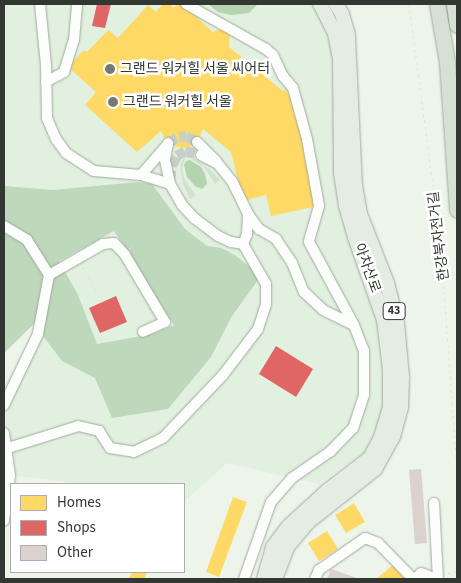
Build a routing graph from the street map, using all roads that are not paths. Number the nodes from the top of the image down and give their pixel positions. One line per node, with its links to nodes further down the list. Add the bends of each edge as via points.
1 (40, 4): 9 (street)
2 (77, 4): 9 (street, via 74,40 64,72)
3 (186, 4): 20 (street, via 266,49 293,88 319,206 309,242)
4 (320, 4): 28 (main road, 아차산로 / 43, via 335,33 340,59 342,172 346,204 384,320 390,370 390,407 381,437 370,458 289,526 273,548)
5 (336, 4): 29 (main road, 아차산로 / 43, via 348,35 355,186 360,214 397,323 401,408 393,438 375,469 308,522 287,548)
6 (437, 4): 15 (highway, via 447,62)
7 (454, 4): 8 (highway)
8 (457, 25)
9 (46, 82): 13 (street, via 47,118 66,154 94,171)
10 (197, 142): 12 (street)
11 (201, 155): 12 (street)
12 (218, 164): 16 (street, via 232,181)
13 (141, 175): 14 (street); 14 (street, via 168,143 165,160)
14 (170, 184): 18 (street, via 182,205 210,231 231,242)
15 (457, 210)
16 (248, 214): 18 (street); 20 (street, via 259,229 276,239 292,263 304,292 323,310)
17 (4, 226): 19 (street, via 27,240)
18 (243, 244): 24 (street, via 266,284 266,304 258,329 223,375 163,438 134,452 110,448 99,431 78,426)
19 (49, 276): 21 (street, via 104,244 114,243 125,255 165,322); 22 (street, via 38,334)
20 (354, 325): 27 (street, via 364,351 364,395 353,428 331,451 292,478 270,502)
21 (143, 332)
22 (4, 405)
23 (4, 433): 24 (street)
24 (8, 448): 26 (street, via 10,475)
25 (434, 503): 32 (street)
26 (4, 520)
27 (244, 579)
28 (264, 579)
29 (275, 579)
30 (315, 579): 31 (street, via 319,570 365,538 378,543)
31 (414, 579): 32 (street, via 421,573)
32 (437, 579)

